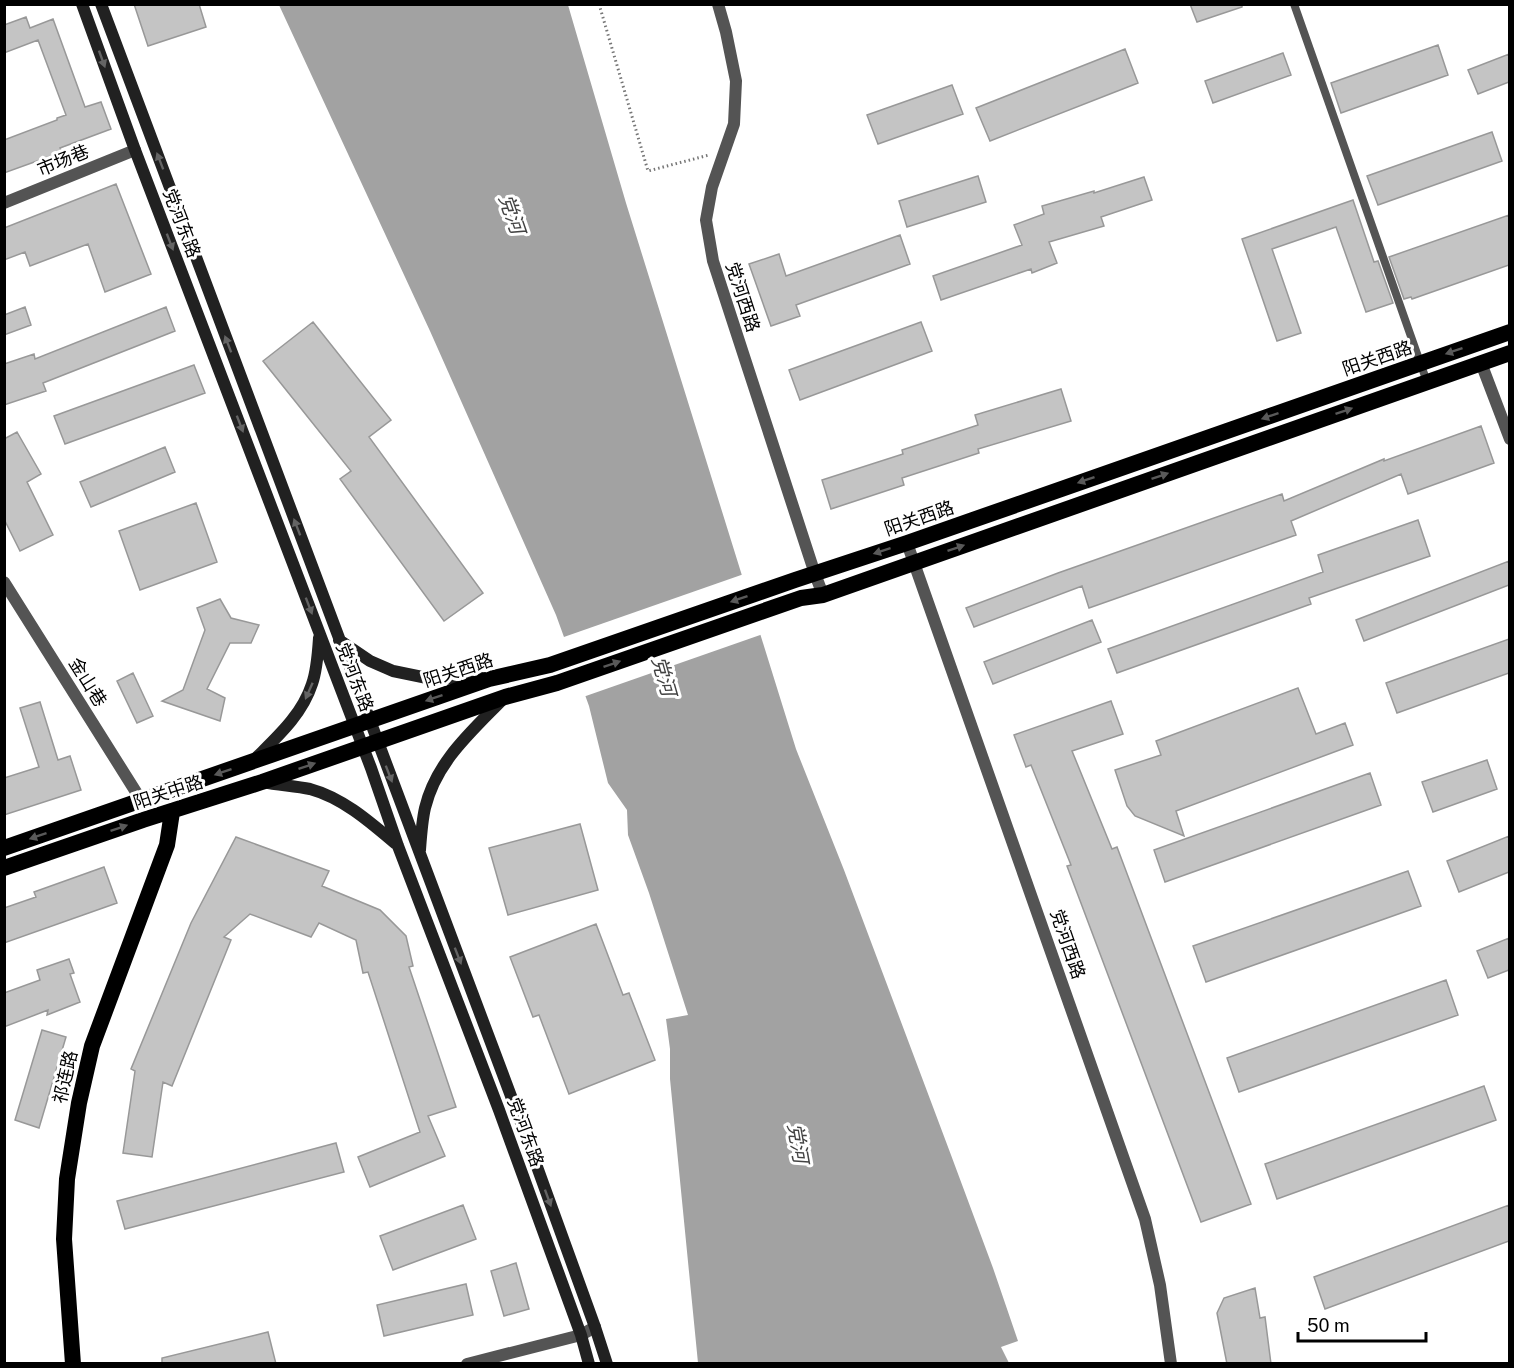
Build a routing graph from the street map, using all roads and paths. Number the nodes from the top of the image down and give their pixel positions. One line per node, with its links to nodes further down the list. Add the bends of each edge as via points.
1 (82, 4): 6 (main road, 党河东路, one-way to 6)
2 (101, 4): 21 (main road, 党河东路, one-way to 2)
3 (599, 4): 7 (path, via 648,171)
4 (718, 4): 7 (street, 党河西路, via 736,81 734,124)
5 (1294, 4): 11 (lane)
6 (135, 150): 8 (street, 市场巷); 20 (main road, 党河东路, one-way to 20)
7 (725, 150): 17 (street, 党河西路, via 706,220 712,261)
8 (4, 203)
9 (1509, 332): 11 (highway, 阳关西路, one-way to 11)
10 (1509, 353): 12 (highway)
11 (1420, 363): 13 (lane); 15 (highway, 阳关西路, one-way to 15)
12 (1481, 363): 13 (highway); 14 (street)
13 (1427, 382): 16 (highway, one-way to 13)
14 (1509, 439)
15 (907, 543): 16 (street, 党河西路); 17 (highway, 阳关西路, one-way to 17)
16 (914, 563): 19 (highway); 41 (street, 党河西路, via 1145,1219 1160,1285)
17 (814, 574): 19 (street, 党河西路); 22 (highway, 阳关西路, one-way to 22, via 550,665)
18 (4, 582): 29 (street, 金山巷)
19 (823, 595): 23 (highway, one-way to 19, via 557,683 801,598)
20 (320, 634): 24 (main road, 党河东路); 27 (main road, one-way to 27, via 312,684 304,702 290,724)
21 (339, 640): 22 (main road, via 393,671 432,679); 24 (main road, 党河东路)
22 (489, 679): 24 (highway, 阳关西路, one-way to 24)
23 (505, 697): 26 (highway); 33 (main road, via 454,749 437,774 425,808)
24 (362, 724): 25 (highway, 阳关西路); 26 (main road, 党河东路)
25 (337, 732): 27 (highway, 阳关中路)
26 (370, 744): 28 (highway, 阳关中路, one-way to 26); 31 (main road, 党河东路); 33 (main road, 党河东路, one-way to 33)
27 (252, 762): 29 (highway, 阳关中路, one-way to 29)
28 (262, 782): 30 (highway, 阳关中路); 31 (main road, via 310,790 337,801 364,817)
29 (141, 801): 32 (highway, 阳关中路, one-way to 32)
30 (172, 812): 34 (highway, 阳关中路, one-way to 30); 37 (highway, 祁连路, via 167,845 92,1047 79,1103 67,1179 64,1239)
31 (398, 846): 36 (main road, 党河东路)
32 (4, 848)
33 (419, 854): 35 (main road, 党河东路, one-way to 35)
34 (4, 868)
35 (595, 1327): 36 (street); 40 (main road, 党河东路)
36 (581, 1335): 38 (street); 39 (main road, 党河东路)
37 (73, 1364)
38 (467, 1364)
39 (589, 1364)
40 (607, 1364)
41 (1171, 1364)

